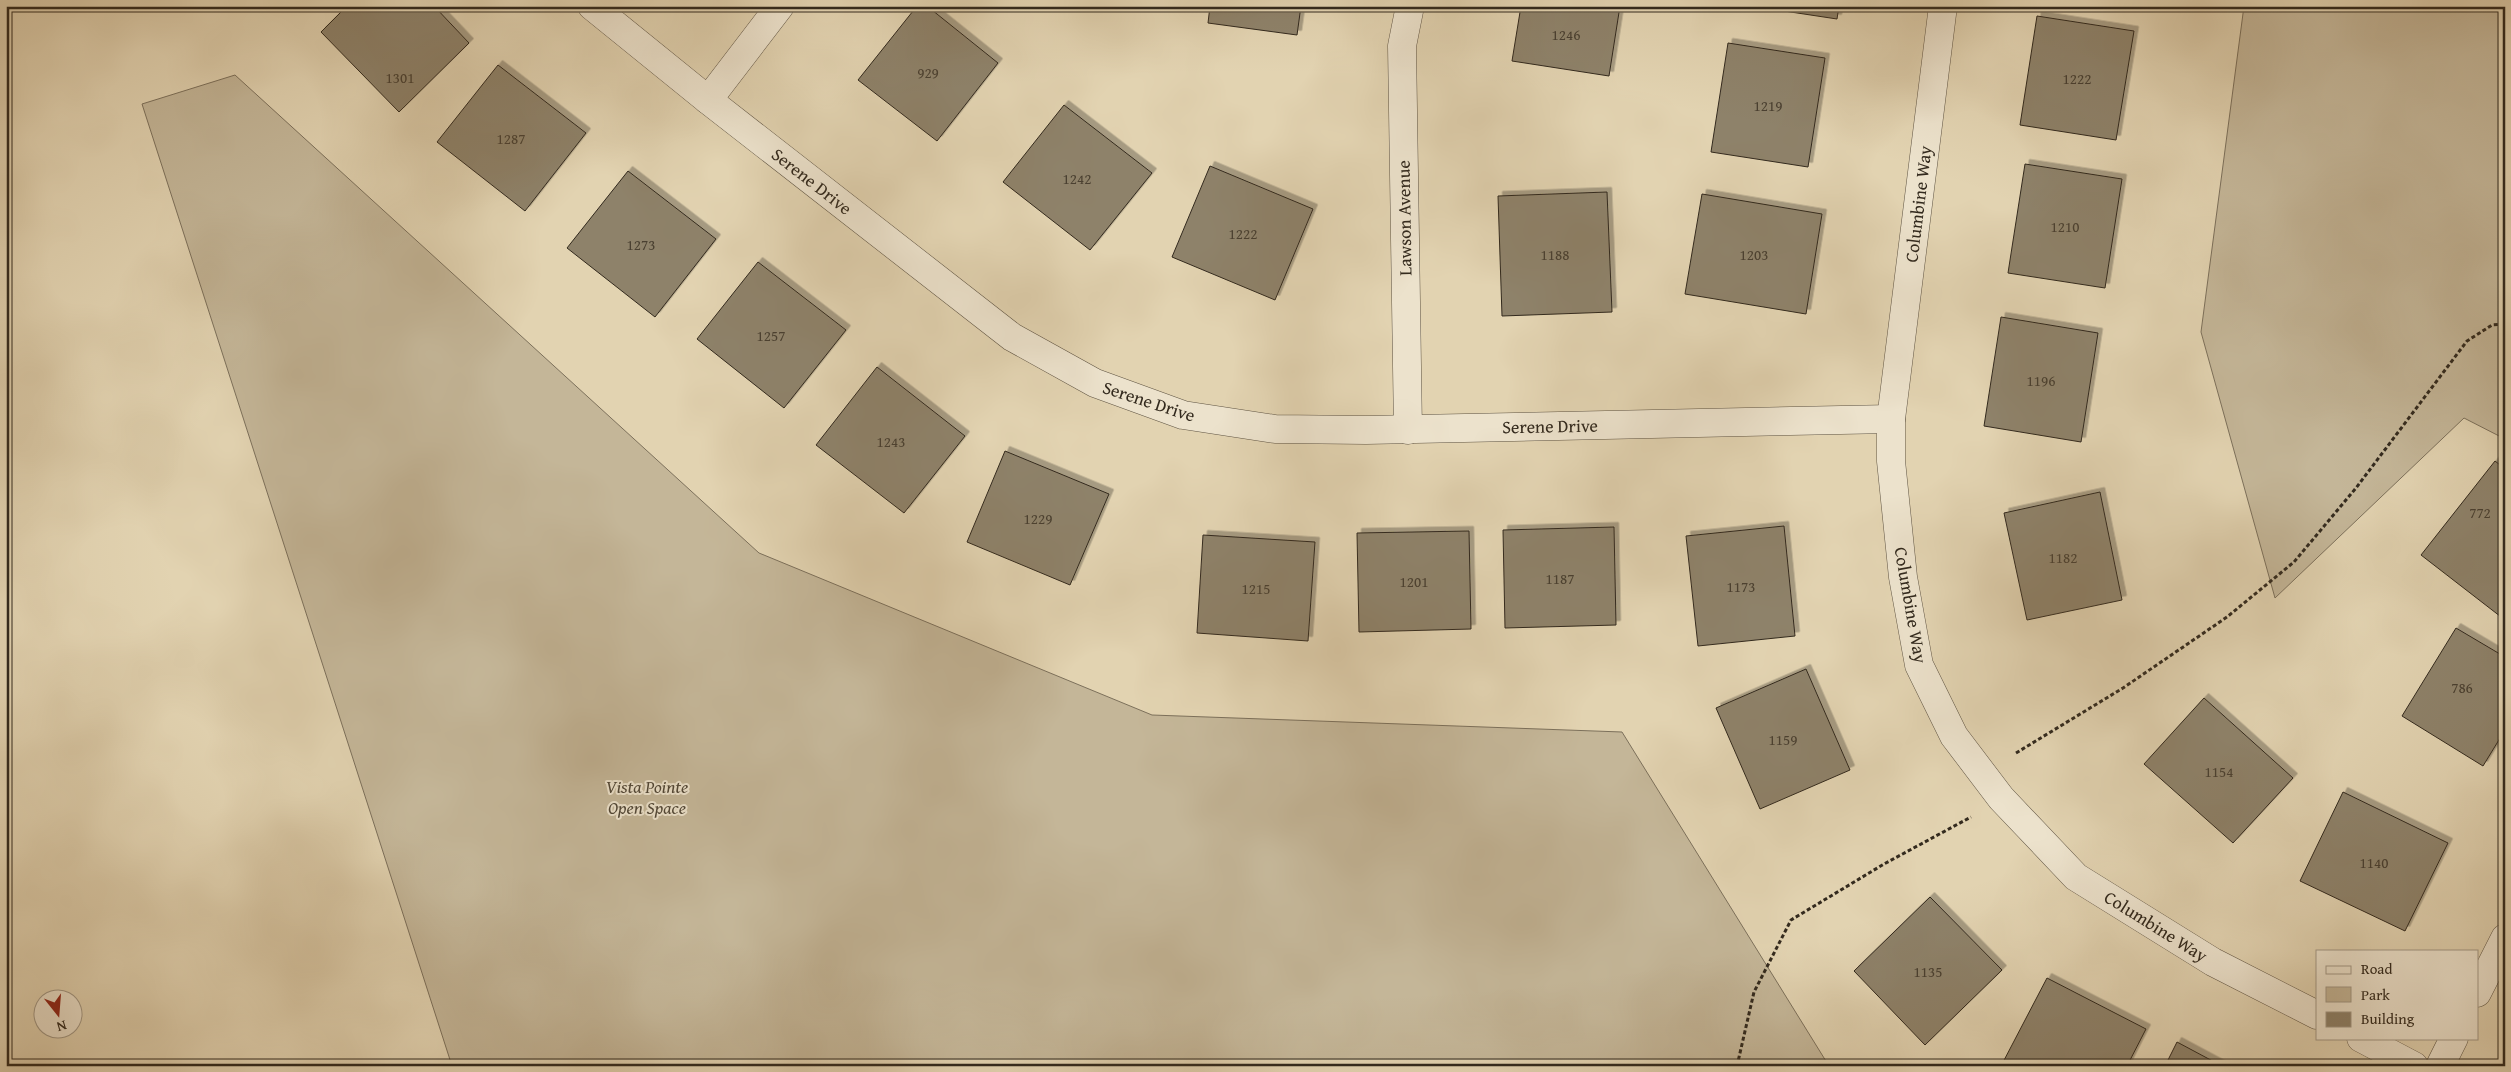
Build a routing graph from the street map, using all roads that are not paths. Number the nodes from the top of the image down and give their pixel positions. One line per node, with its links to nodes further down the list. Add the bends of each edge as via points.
1 (592, 6): 5 (street, Serene Drive)
2 (780, 6): 5 (street)
3 (1410, 6): 7 (street, Lawson Avenue, via 1402,46)
4 (1943, 6): 6 (street, Columbine Way)
5 (708, 100): 7 (street, Serene Drive, via 1012,337 1095,383 1183,415 1275,429)
6 (1891, 419): 7 (street, Serene Drive); 10 (street, Columbine Way, via 1891,461 1903,576 1919,664 1954,736 2001,798 2076,877 2213,962)
7 (1408, 430)
8 (2505, 938): 9 (street)
9 (2478, 991)
10 (2316, 1014)
11 (2365, 1040): 13 (street)
12 (2453, 1040): 14 (street)
13 (2414, 1066)
14 (2440, 1066)

